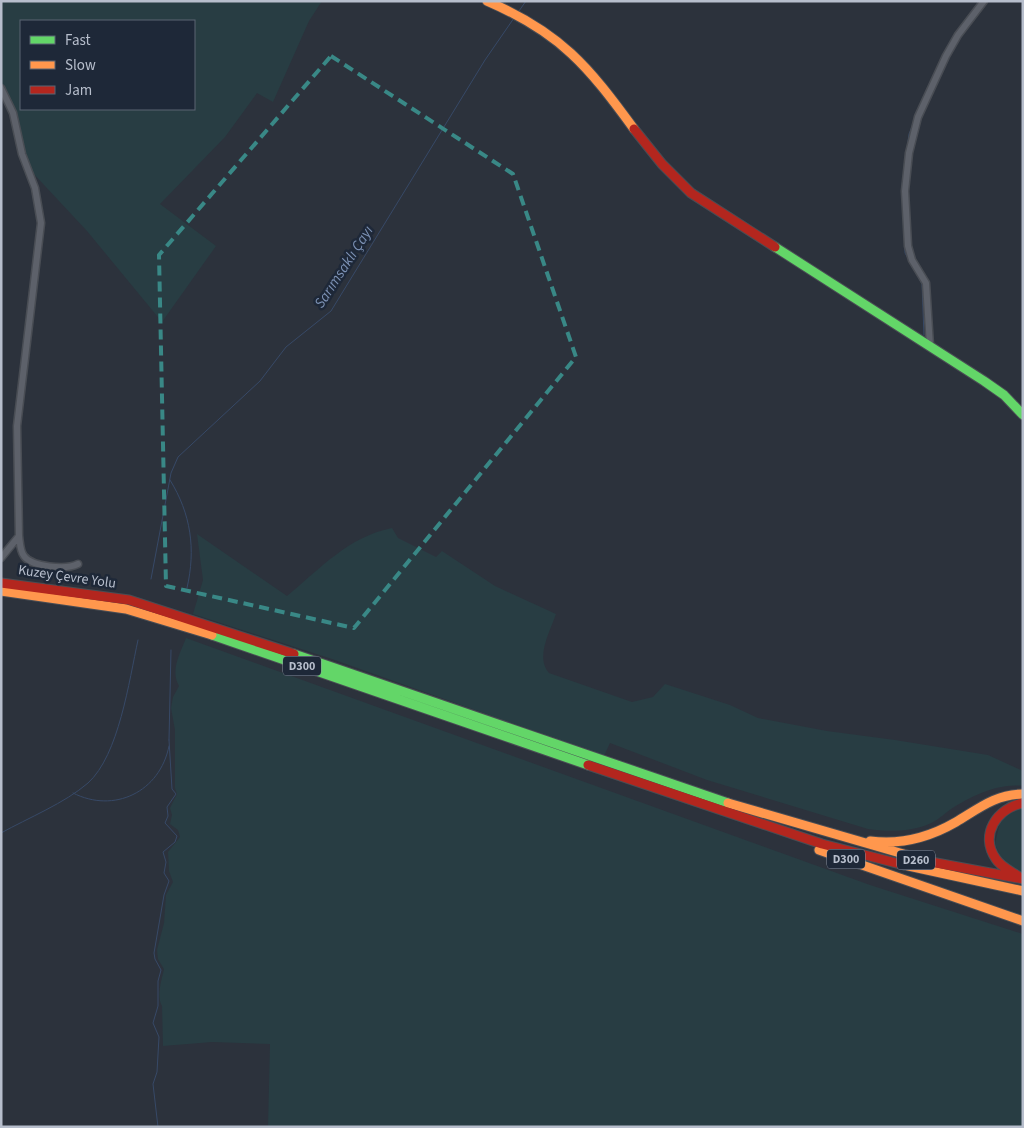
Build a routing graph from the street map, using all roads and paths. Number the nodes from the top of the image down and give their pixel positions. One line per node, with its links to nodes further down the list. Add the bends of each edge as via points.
1 (487, 1): 4 (main road, via 553,37 580,60 657,160 691,193)
2 (984, 1): 4 (street, via 946,56 918,117 908,153 905,200 908,246 926,283)
3 (1, 88): 6 (street, via 11,106 22,154 35,188 41,223 17,426)
4 (930, 346): 5 (main road, via 1004,395)
5 (1023, 415)
6 (19, 536): 7 (street); 8 (street, via 24,555 30,561 62,568)
7 (1, 558)
8 (78, 564)
9 (1, 583): 11 (main road, Kuzey Çevre Yolu / D300)
10 (1, 591): 11 (main road, Kuzey Çevre Yolu / D300)
11 (127, 604): 12 (main road, D300)
12 (458, 716): 13 (main road, D300); 16 (main road, D300)
13 (670, 794): 18 (main road, D260, via 847,851); 19 (main road, D300, via 738,822)
14 (1023, 794): 16 (main road, D300, via 996,798 942,829 902,841 875,842)
15 (1023, 803): 17 (main road, via 1011,805 1000,813 990,838 998,862)
16 (812, 829): 17 (main road, D260, via 923,862)
17 (1022, 879)
18 (1023, 891)
19 (1023, 921)

